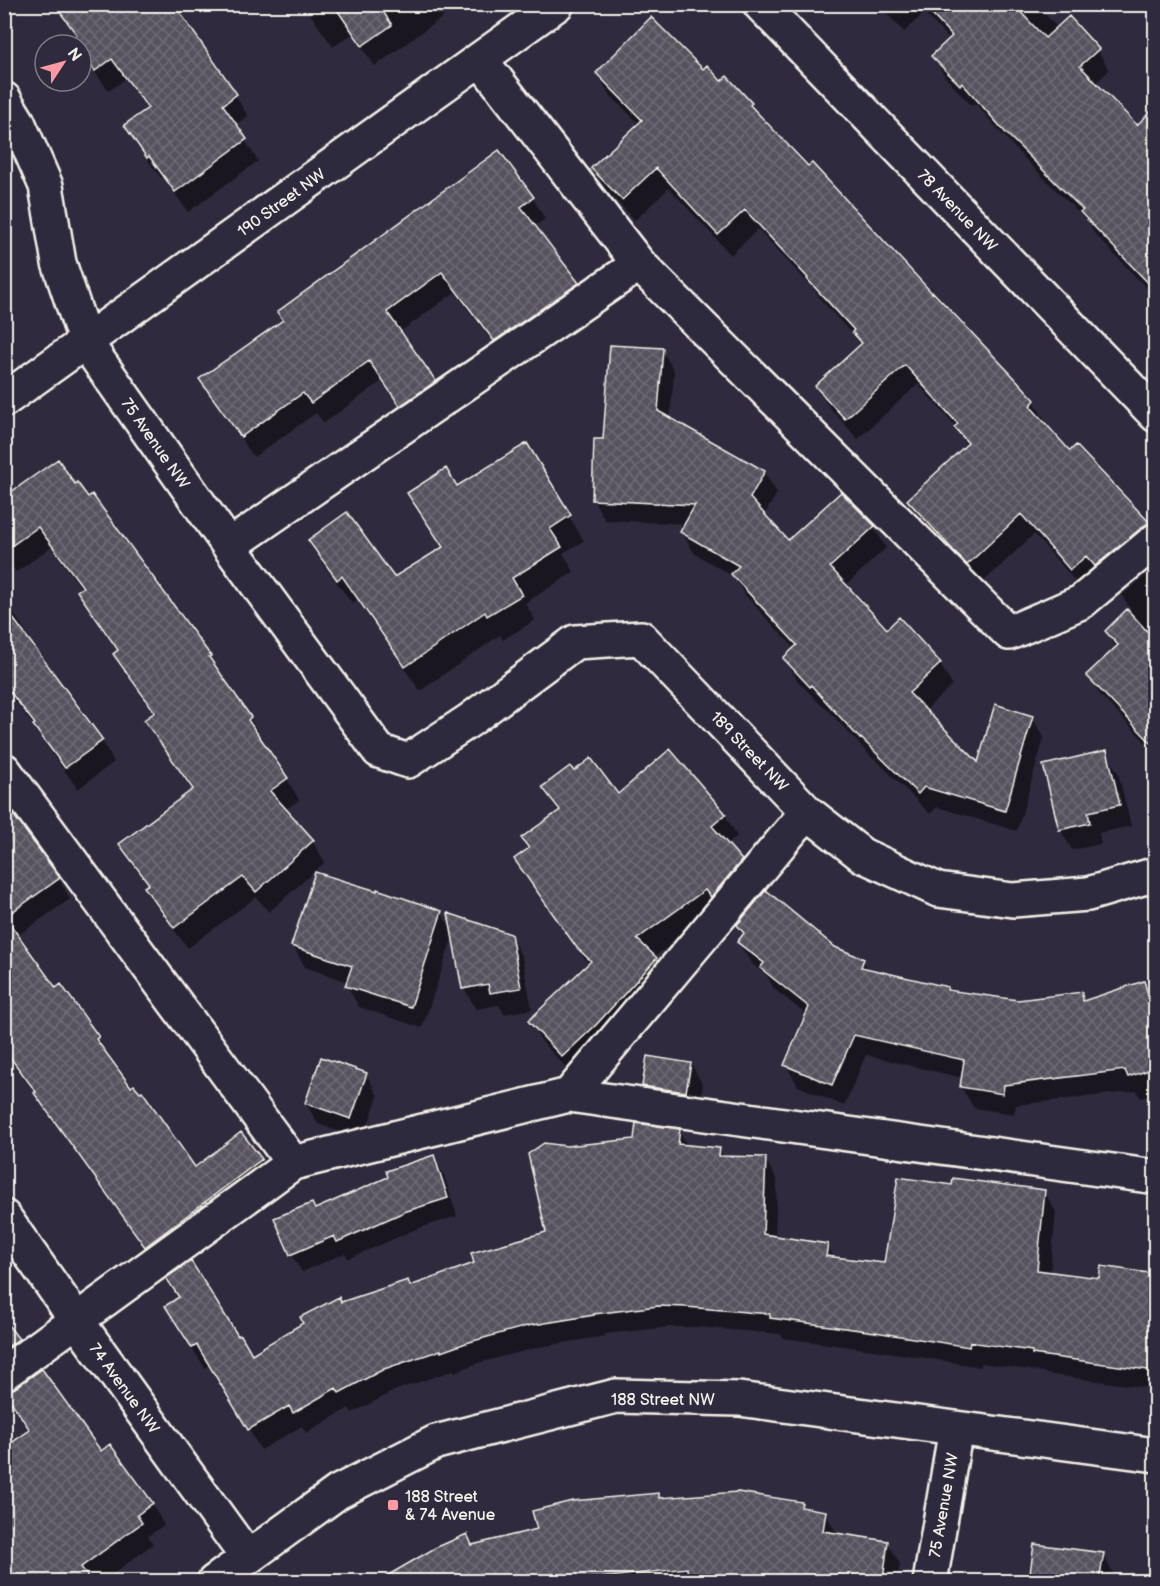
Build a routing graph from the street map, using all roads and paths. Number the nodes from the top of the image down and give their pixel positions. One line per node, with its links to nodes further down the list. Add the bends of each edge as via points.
1 (557, 4): 3 (street, 190 Street NW)
2 (759, 4): 8 (street, 78 Avenue NW)
3 (480, 59): 5 (street); 6 (street, 190 Street NW)
4 (4, 99): 6 (street, 75 Avenue NW, via 46,186 58,263)
5 (639, 264): 9 (street, via 1009,633 1081,602); 10 (street)
6 (86, 343): 7 (street, 190 Street NW); 10 (street, 75 Avenue NW)
7 (4, 400)
8 (1155, 415)
9 (1155, 540)
10 (229, 546): 11 (street, 75 Avenue NW)
11 (379, 751): 13 (street, 189 Street NW, via 408,761 575,642 641,638)
12 (4, 770): 16 (street)
13 (807, 812): 14 (street, 189 Street NW, via 862,855 938,891 1013,900 1077,895); 15 (street)
14 (1155, 874)
15 (569, 1095): 16 (street); 17 (street)
16 (293, 1163): 19 (street)
17 (1155, 1177)
18 (4, 1217): 19 (street, 74 Avenue NW)
19 (77, 1321): 20 (street); 23 (street, 74 Avenue NW)
20 (4, 1373)
21 (956, 1428): 22 (street, 188 Street NW); 23 (street, 188 Street NW, via 739,1399 616,1396 436,1442 338,1492); 25 (street, 75 Avenue NW)
22 (1155, 1455)
23 (247, 1557): 24 (street, 188 Street NW)
24 (214, 1581)
25 (930, 1581)

